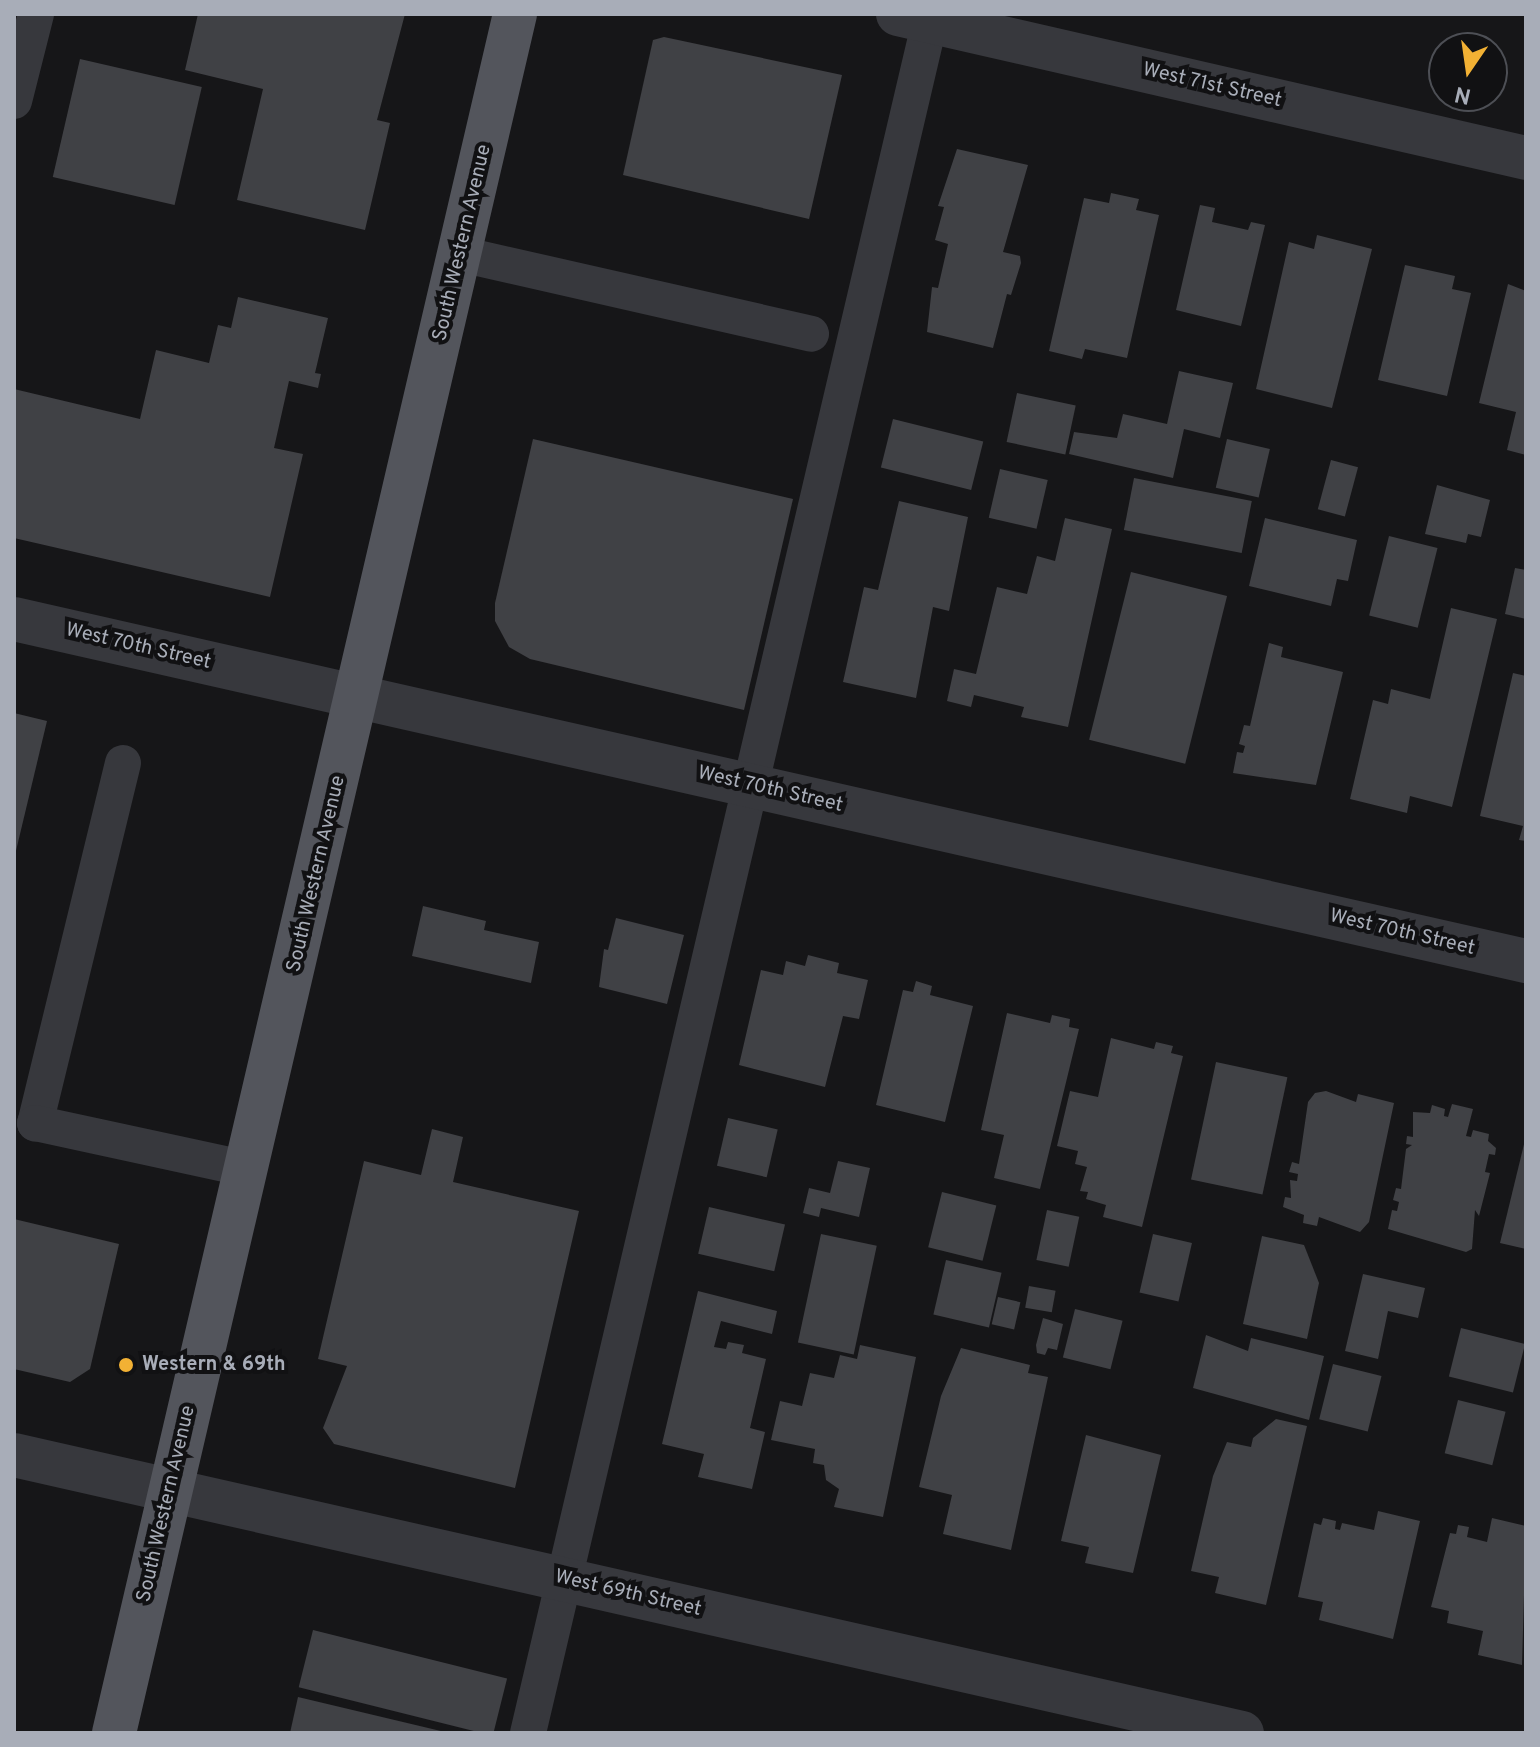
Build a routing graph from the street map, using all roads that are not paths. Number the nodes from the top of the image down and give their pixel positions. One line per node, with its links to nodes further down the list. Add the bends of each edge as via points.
1 (36, 14): 4 (lane)
2 (515, 14): 6 (main road, South Western Avenue)
3 (914, 18): 5 (street, West 71st Street); 11 (lane)
4 (14, 101)
5 (1526, 158)
6 (460, 254): 7 (lane); 9 (main road, South Western Avenue)
7 (811, 334)
8 (14, 619): 9 (street, West 70th Street)
9 (359, 697): 11 (street, West 70th Street); 13 (main road, South Western Avenue)
10 (123, 763): 13 (lane, via 35,1123)
11 (751, 786): 12 (street, West 70th Street); 16 (lane)
12 (1526, 961)
13 (247, 1169): 15 (main road, South Western Avenue)
14 (14, 1455): 15 (street, West 69th Street)
15 (170, 1490): 16 (street, West 69th Street); 17 (main road, South Western Avenue)
16 (563, 1579): 18 (lane); 19 (street, West 69th Street)
17 (114, 1733)
18 (528, 1733)
19 (1242, 1733)

